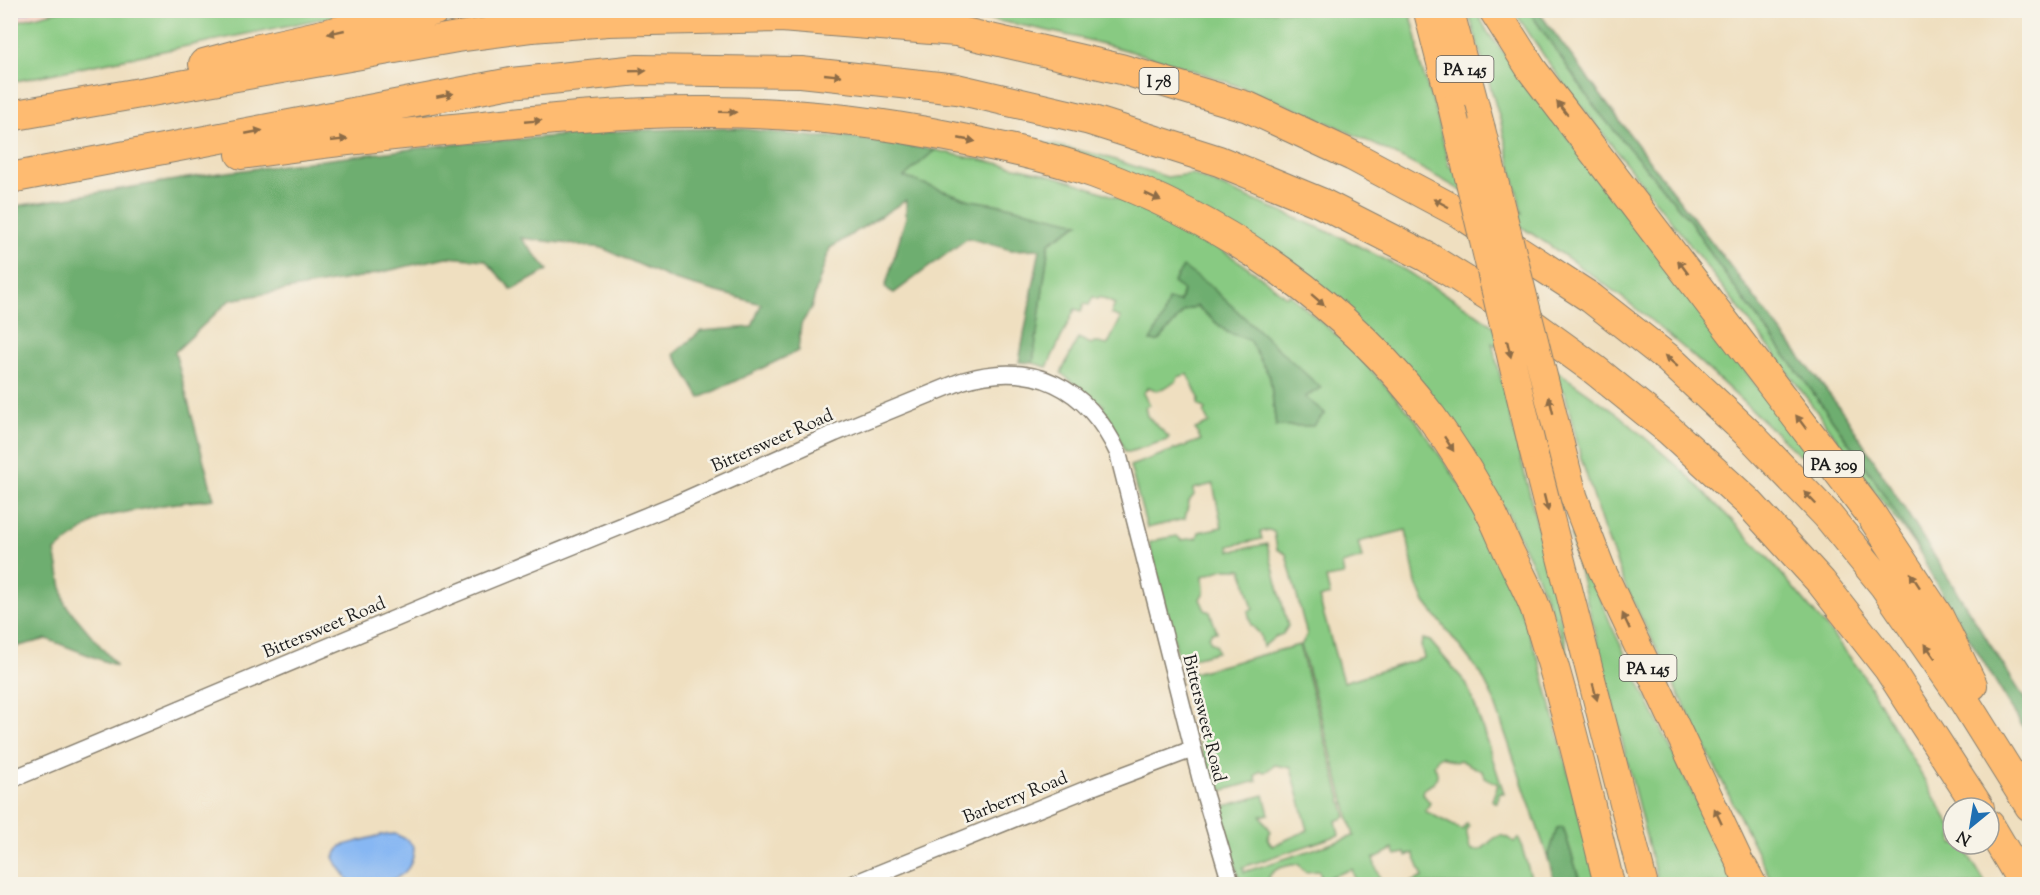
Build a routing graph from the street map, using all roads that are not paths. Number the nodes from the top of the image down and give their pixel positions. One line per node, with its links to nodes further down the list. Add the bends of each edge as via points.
1 (435, 10): 5 (highway, one-way to 5, via 255,50)
2 (1427, 10): 19 (highway, one-way to 19, bridge, via 1532,446)
3 (1450, 10): 15 (highway, PA 145, one-way to 3, bridge, via 1602,570 1574,497)
4 (1494, 10): 11 (highway, PA 309, one-way to 4, via 1938,616 1870,513 1532,70)
5 (16, 115): 12 (highway, I 78, one-way to 5, via 1964,699 1884,585 1827,515 1670,360 1591,298 1460,213 1353,156 1248,107 1121,69 956,32 782,17 608,21 521,29)
6 (10, 178): 10 (highway, one-way to 10, via 511,83 638,70 801,72 957,88 1090,120 1219,161 1321,203 1427,257 1515,312 1595,370 1668,429 1748,502 1821,582 1889,669)
7 (10, 186): 18 (highway, one-way to 18, via 310,143 612,115 708,112 826,118 910,129 1043,157 1138,190 1228,236 1311,294 1385,363 1434,421 1487,505 1534,606 1568,716)
8 (1192, 749): 9 (street, Bittersweet Road, via 1118,453 1109,434 1083,402 1066,390 1039,379 1002,373 962,381 835,433 669,507); 16 (street, Barberry Road); 17 (street, Bittersweet Road)
9 (10, 780)
10 (1971, 796)
11 (2030, 799)
12 (2030, 806)
13 (2001, 846): 21 (highway)
14 (2001, 855): 20 (highway)
15 (1747, 877)
16 (853, 885)
17 (1231, 885)
18 (1609, 885)
19 (1644, 885)
20 (2016, 885)
21 (2024, 885)

